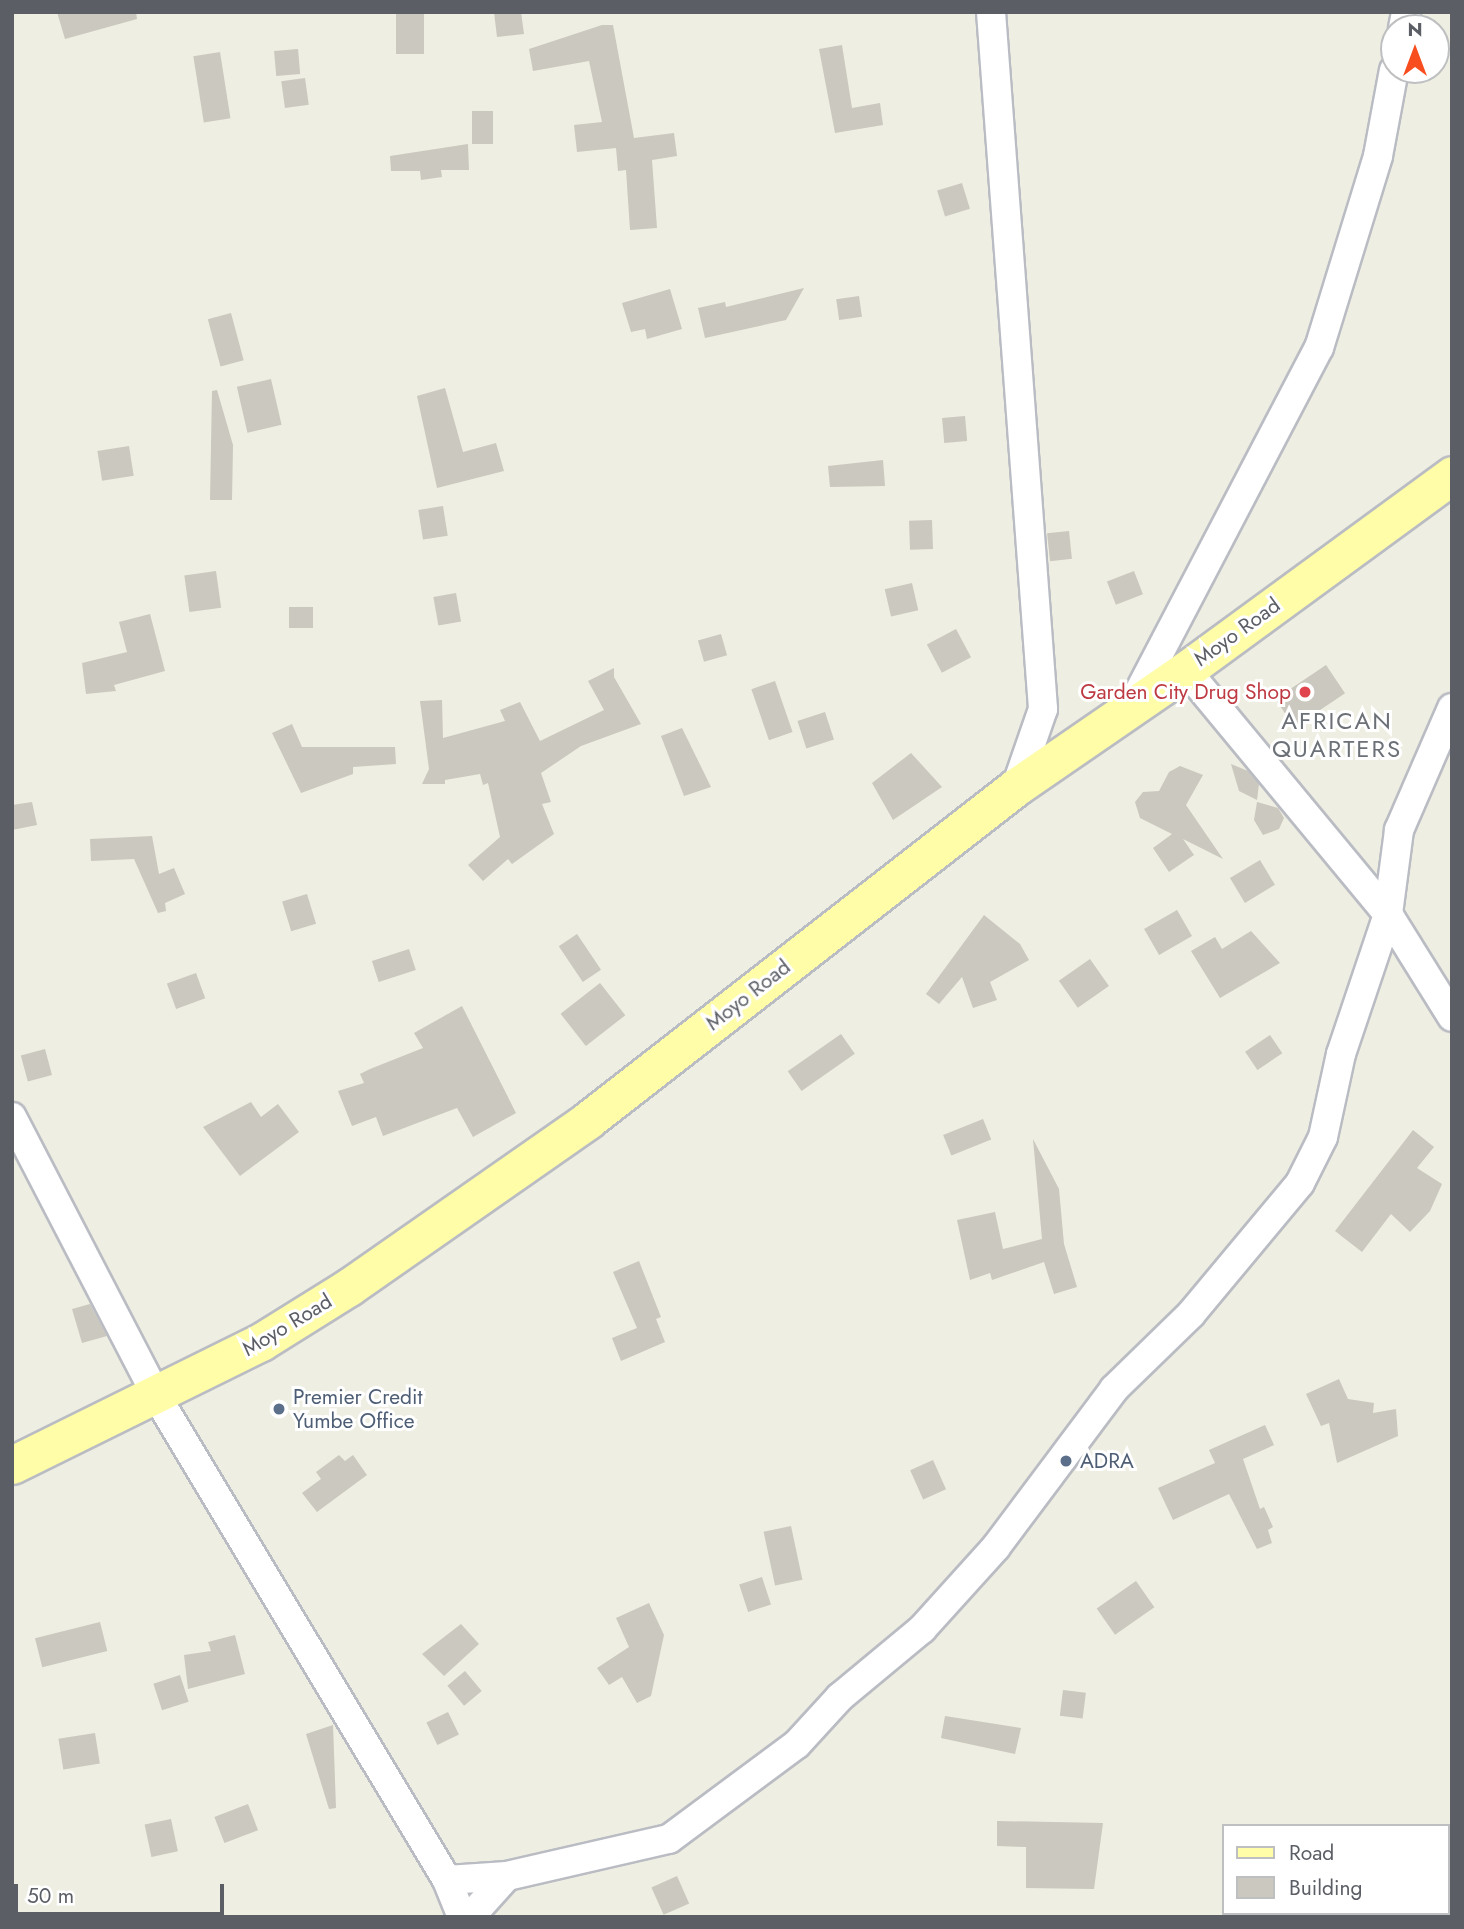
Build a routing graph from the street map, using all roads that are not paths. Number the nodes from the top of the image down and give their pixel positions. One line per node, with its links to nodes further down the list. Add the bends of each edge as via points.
1 (991, 12): 7 (street, via 1044,709)
2 (1391, 84): 6 (street, via 1378,156 1319,348)
3 (1452, 475): 4 (main road, Moyo Road)
4 (1186, 670): 6 (main road, Moyo Road); 8 (street)
5 (1452, 708): 8 (street, via 1399,830)
6 (1130, 709): 7 (main road, Moyo Road)
7 (1016, 787): 11 (main road, Moyo Road, via 588,1120 309,1314)
8 (1388, 914): 9 (street); 13 (street, via 1341,1054 1323,1137 1300,1183 1191,1314 1114,1389 996,1547 922,1629 840,1697 797,1744 669,1839)
9 (1452, 1017)
10 (12, 1116): 11 (street)
11 (157, 1397): 12 (main road, Moyo Road); 14 (street)
12 (12, 1465)
13 (507, 1876): 14 (street); 16 (street)
14 (447, 1880): 15 (street)
15 (462, 1917)
16 (470, 1917)

